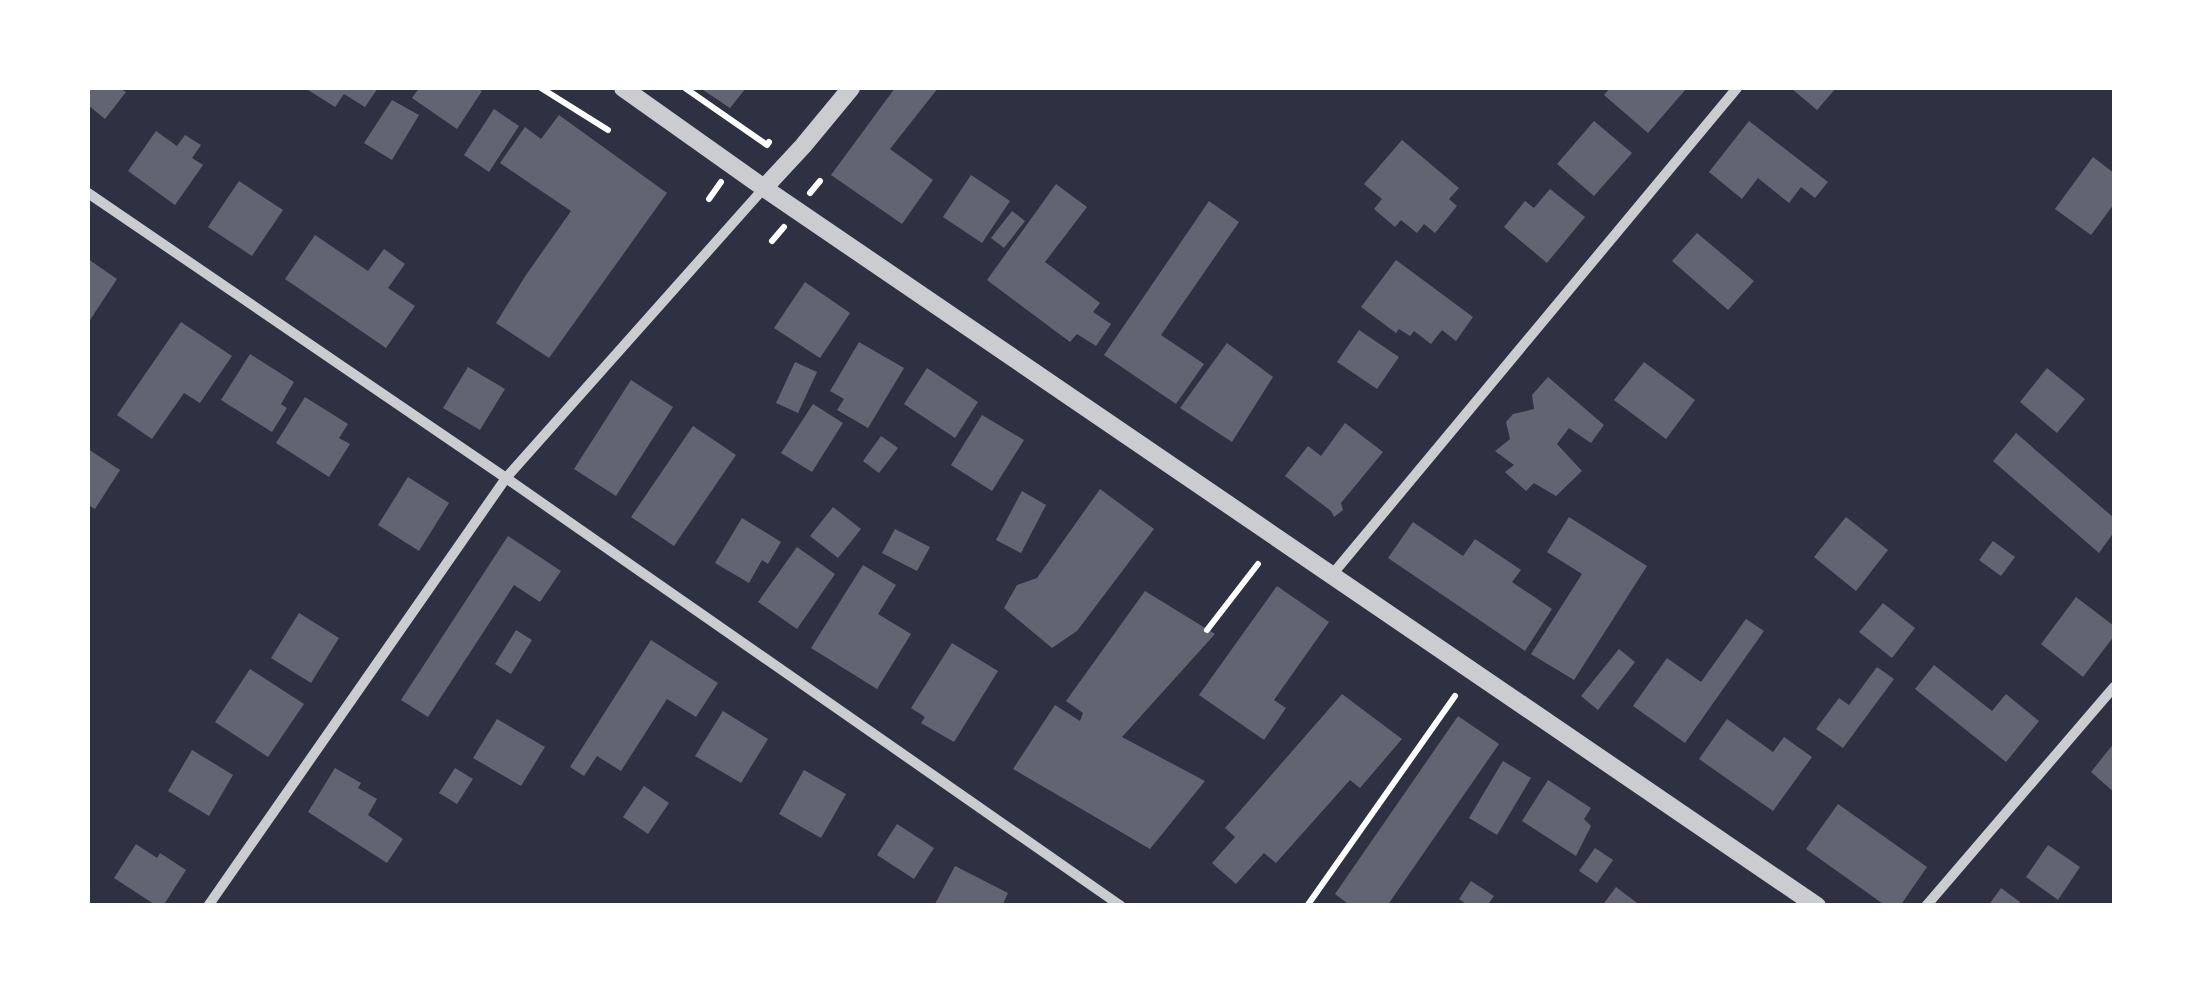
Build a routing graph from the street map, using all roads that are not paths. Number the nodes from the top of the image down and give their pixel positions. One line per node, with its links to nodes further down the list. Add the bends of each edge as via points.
1 (622, 88): 4 (street)
2 (851, 88): 4 (street)
3 (1737, 88): 7 (street)
4 (764, 188): 6 (street); 7 (street)
5 (88, 193): 6 (street)
6 (506, 478): 9 (street); 10 (street)
7 (1331, 576): 11 (street)
8 (2114, 687): 12 (street)
9 (208, 906)
10 (1121, 906)
11 (1817, 906)
12 (1926, 906)

